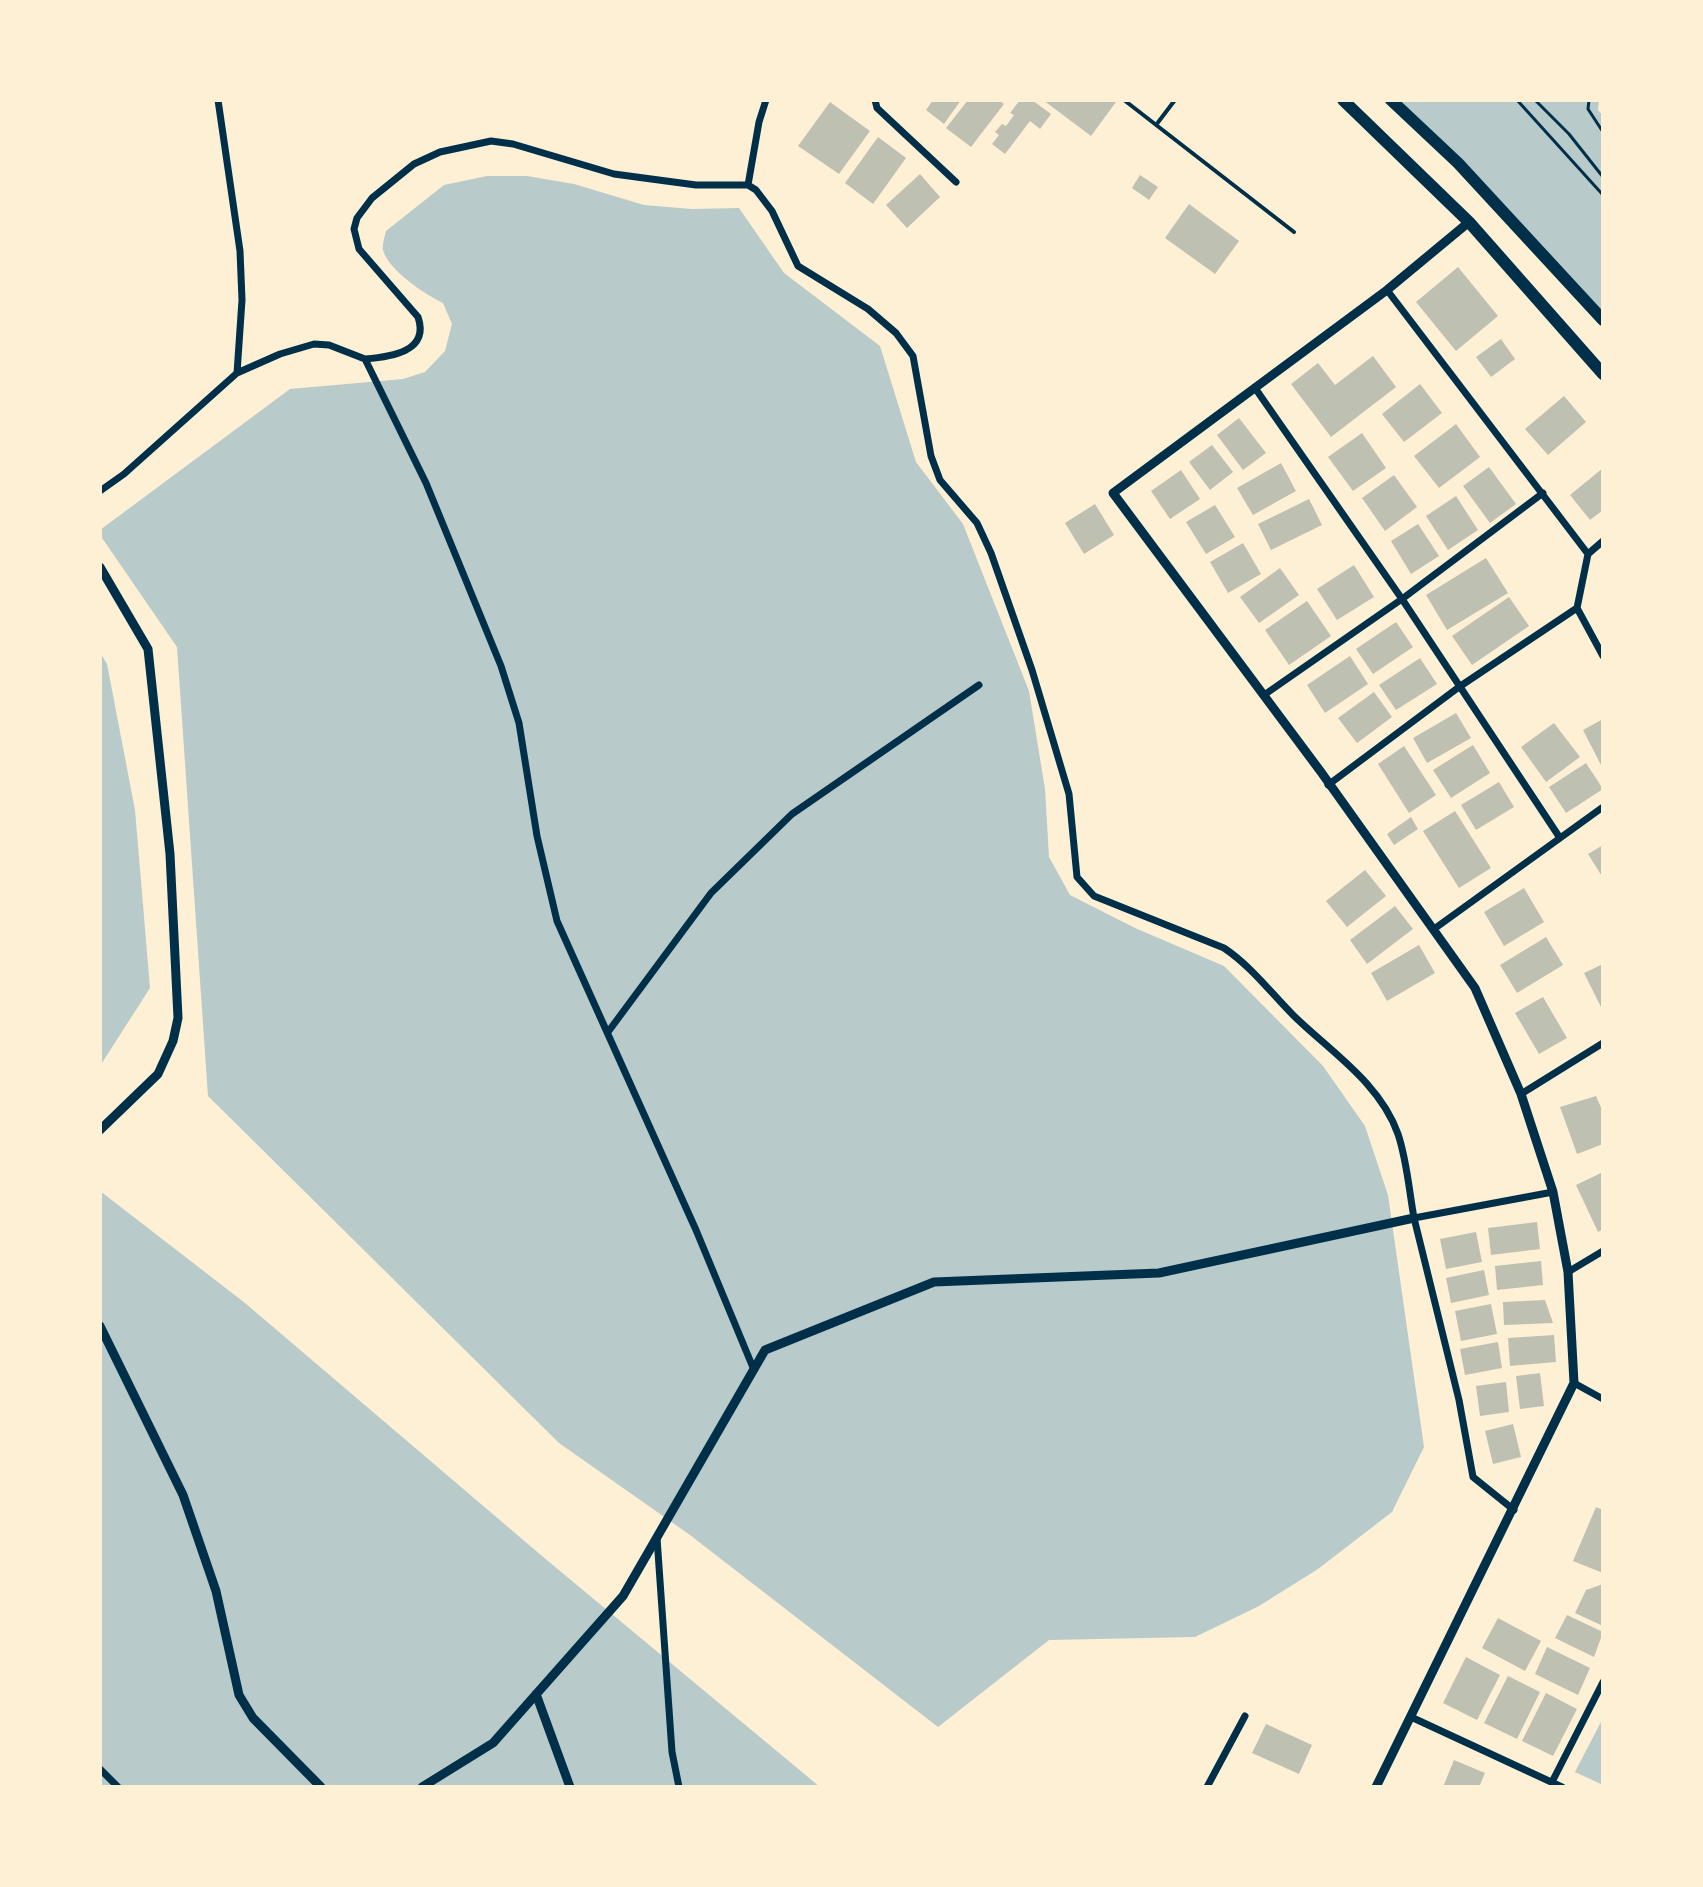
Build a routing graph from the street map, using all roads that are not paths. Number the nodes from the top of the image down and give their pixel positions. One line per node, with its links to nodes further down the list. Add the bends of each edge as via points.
1 (218, 100): 16 (street, via 240,251)
2 (766, 100): 10 (street)
3 (875, 100): 9 (street, via 877,108)
4 (1124, 100): 8 (lane)
5 (1175, 100): 8 (lane)
6 (1343, 100): 11 (highway)
7 (1391, 100): 14 (highway, via 1458,163)
8 (1156, 125): 12 (lane)
9 (956, 182)
10 (748, 185): 15 (street, via 696,185 614,174 491,141 440,152 414,164 372,198 357,218 359,249 421,327 418,338 395,357); 39 (street, via 765,198 798,266 868,309 913,356 940,480 977,523 1032,670 1069,794 1077,877 1094,896 1224,948 1342,1058 1378,1099 1396,1130)
11 (1469, 222): 13 (street); 17 (highway)
12 (1294, 232)
13 (1387, 290): 18 (street); 20 (street)
14 (1603, 320)
15 (365, 359): 16 (street, via 314,344); 34 (street, via 426,483 501,666 519,723 557,921)
16 (237, 373): 19 (street)
17 (1603, 374)
18 (1255, 388): 24 (street); 29 (street, via 1113,493)
19 (100, 491)
20 (1543, 493): 22 (street); 24 (street)
21 (1603, 541): 22 (street)
22 (1588, 554): 25 (street)
23 (100, 567): 37 (street, via 148,649 170,854 178,1018 158,1074)
24 (1402, 599): 28 (street); 29 (street)
25 (1577, 608): 26 (street); 28 (street)
26 (1603, 656)
27 (979, 685): 34 (street, via 792,814 711,893)
28 (1459, 687): 30 (street); 32 (street)
29 (1264, 695): 30 (street)
30 (1328, 785): 33 (street)
31 (1603, 807): 32 (street)
32 (1560, 838): 33 (street)
33 (1434, 929): 36 (street, via 1475,988)
34 (608, 1032): 43 (street)
35 (1603, 1043): 36 (street)
36 (1521, 1094): 38 (street)
37 (100, 1130)
38 (1553, 1192): 39 (street); 41 (street)
39 (1414, 1218): 43 (street, via 1159,1273 934,1282 765,1350); 46 (street, via 1473,1477)
40 (1603, 1251): 41 (street)
41 (1568, 1272): 44 (street)
42 (100, 1326): 55 (street, via 183,1495 216,1591 239,1695 253,1718)
43 (754, 1370): 47 (street)
44 (1574, 1383): 45 (street); 46 (street)
45 (1603, 1399)
46 (1514, 1510): 51 (street)
47 (657, 1536): 49 (street, via 623,1596); 58 (street)
48 (1603, 1682): 53 (street)
49 (536, 1694): 56 (street, via 493,1743); 57 (street)
50 (1245, 1716): 59 (street)
51 (1411, 1717): 53 (street); 60 (street)
52 (100, 1769): 54 (street)
53 (1552, 1782): 61 (street)
54 (118, 1787)
55 (321, 1787)
56 (422, 1787)
57 (570, 1787)
58 (679, 1787)
59 (1207, 1787)
60 (1376, 1787)
61 (1562, 1787)

